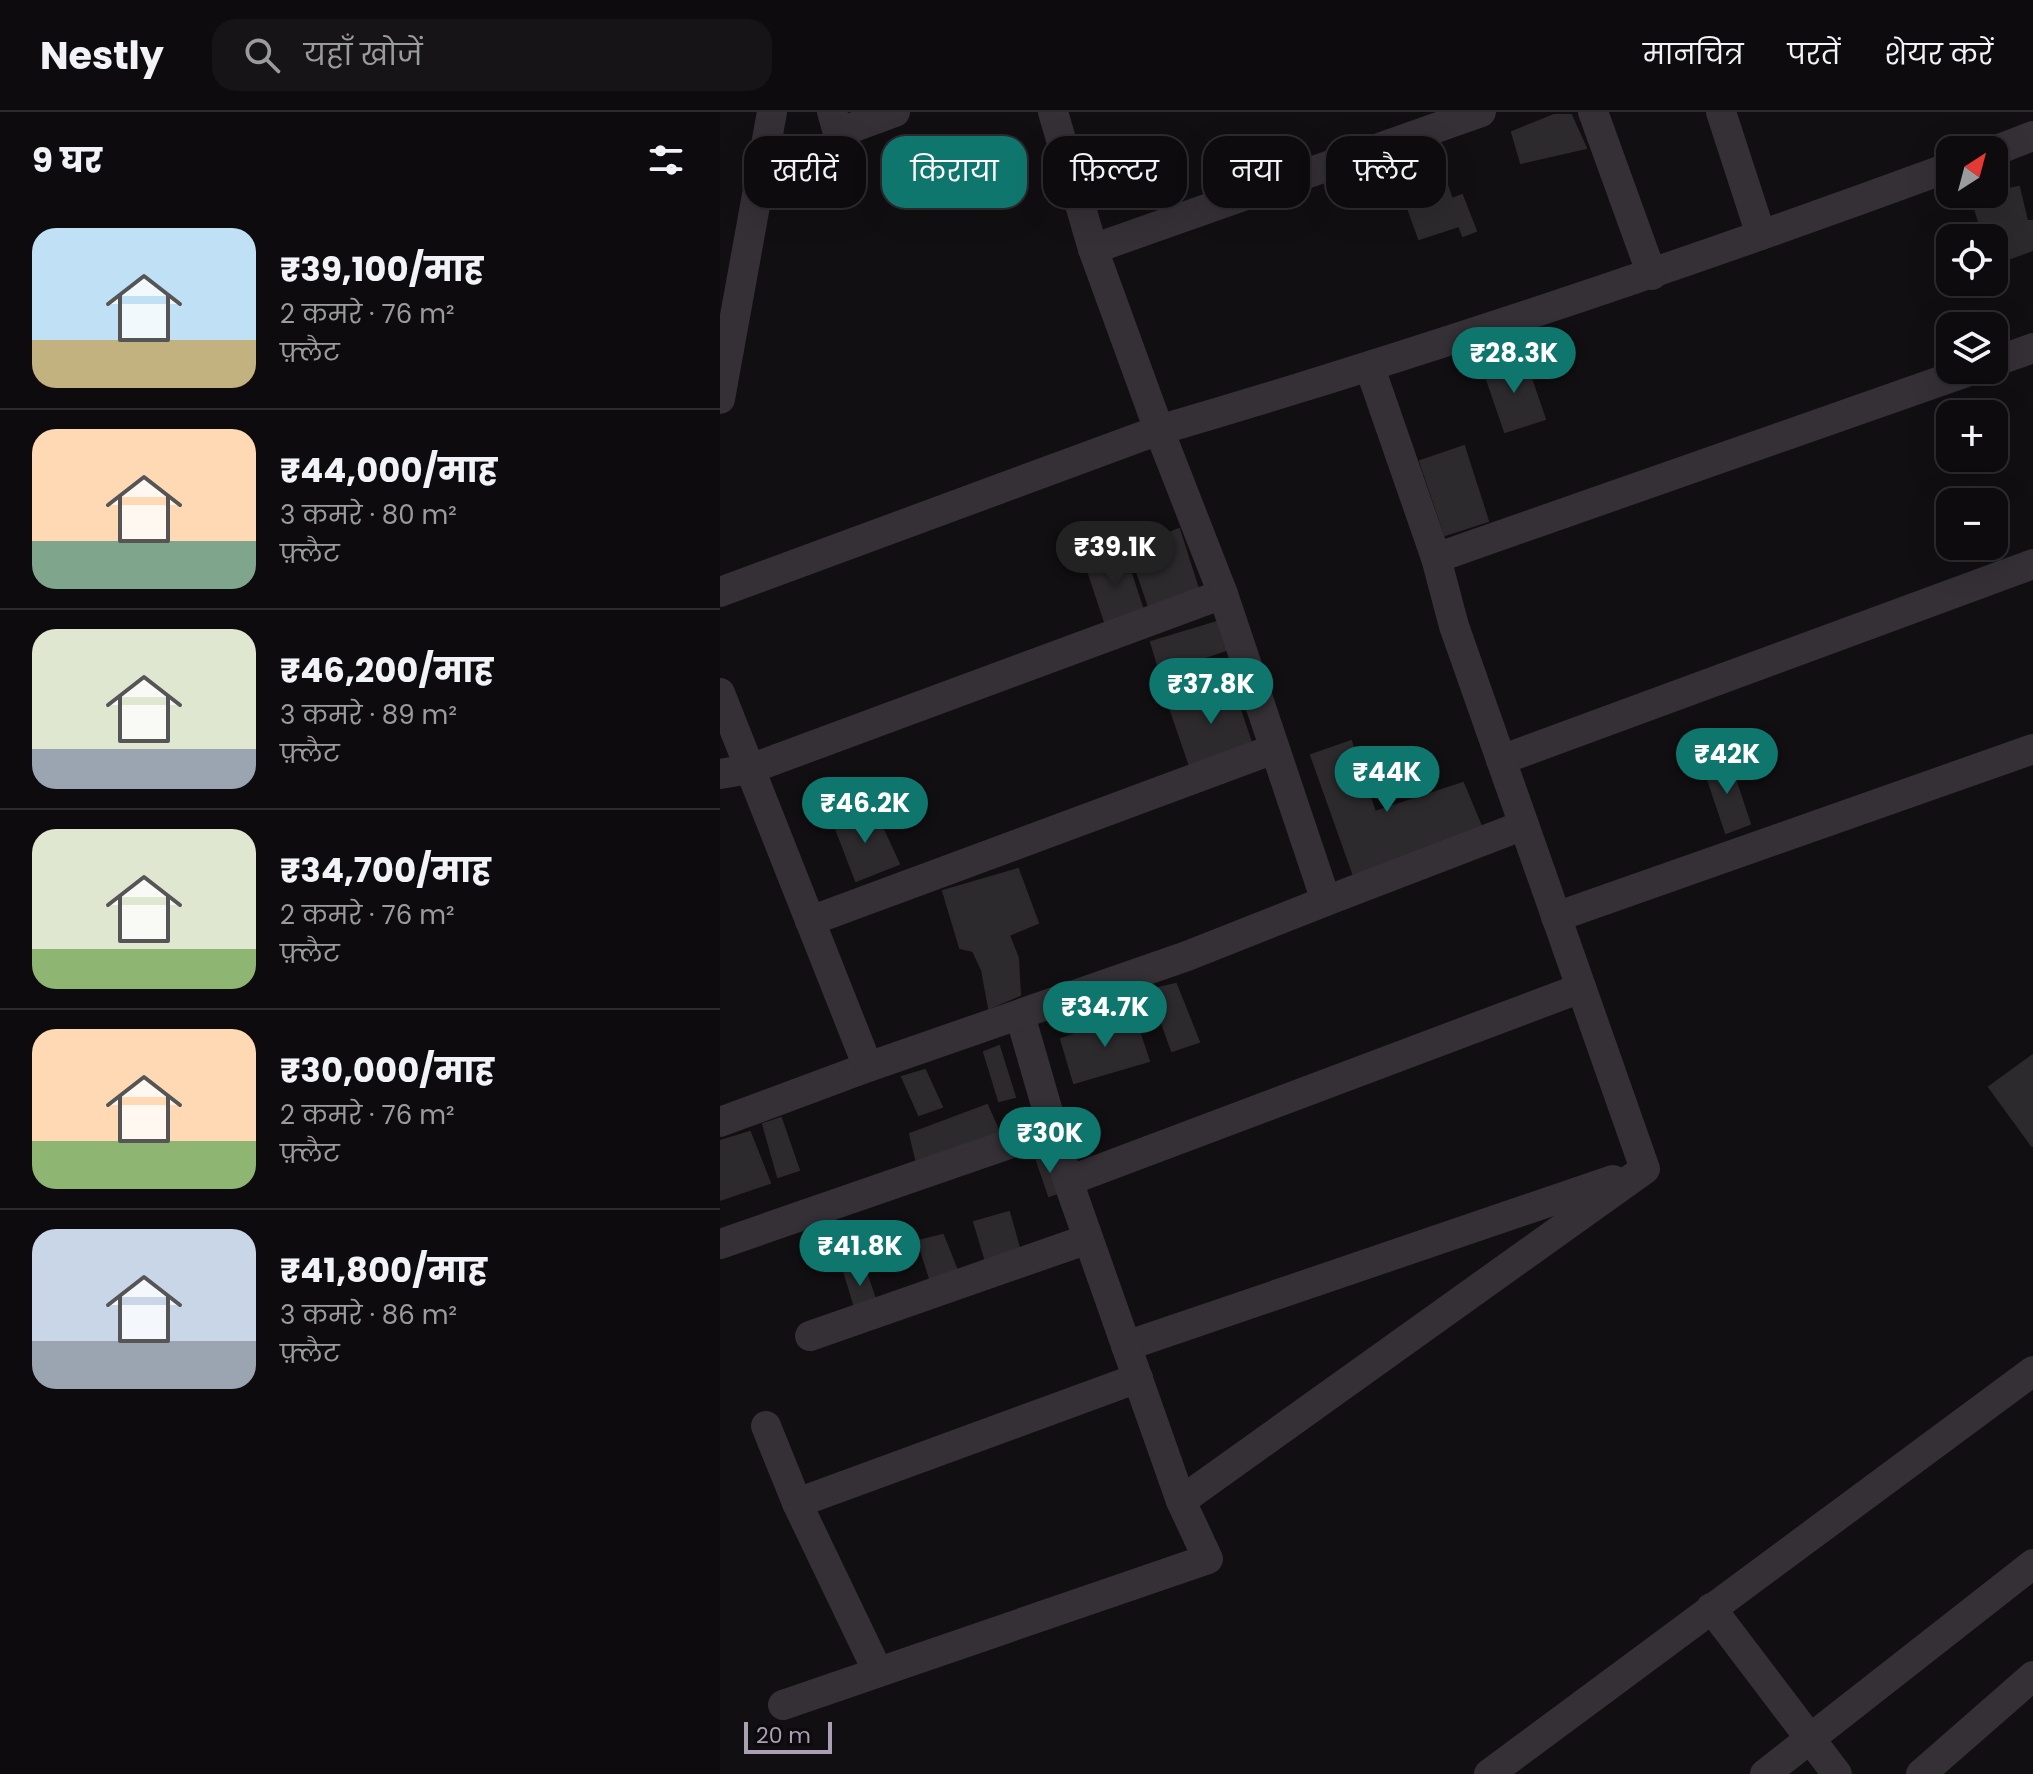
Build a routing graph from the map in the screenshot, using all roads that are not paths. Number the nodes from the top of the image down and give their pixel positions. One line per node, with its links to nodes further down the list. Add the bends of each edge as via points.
1 (772, 112): 18 (street)
2 (832, 112): 3 (street, via 838,133)
3 (895, 112)
4 (1053, 112): 12 (street)
5 (1481, 112): 12 (street)
6 (1593, 112): 13 (street)
7 (1721, 112): 11 (street)
8 (2033, 136): 9 (street)
9 (2008, 146)
10 (1936, 172): 11 (street)
11 (1761, 235): 13 (street)
12 (1093, 249): 19 (street)
13 (1652, 275): 16 (street)
14 (2033, 348): 15 (street)
15 (2008, 357)
16 (1370, 368): 19 (street); 20 (street)
17 (1936, 383): 20 (street)
18 (720, 399)
19 (1159, 430): 22 (street); 23 (street)
20 (1436, 558): 27 (street)
21 (2033, 564): 27 (street)
22 (720, 592)
23 (1223, 594): 25 (street); 28 (street)
24 (720, 693): 28 (street)
25 (1274, 749): 31 (street); 33 (street)
26 (2033, 749): 32 (street)
27 (1501, 760): 30 (street)
28 (750, 769): 29 (street); 33 (street)
29 (720, 774)
30 (1524, 825): 31 (street); 32 (street)
31 (1326, 901): 35 (street)
32 (1556, 917): 34 (street)
33 (810, 921): 36 (street)
34 (1581, 988): 39 (street); 40 (street)
35 (1020, 1015): 36 (street); 38 (street)
36 (868, 1067): 37 (street)
37 (720, 1122)
38 (1052, 1129): 40 (street); 42 (street)
39 (1645, 1169): 44 (street); 48 (street)
40 (1068, 1181): 41 (street)
41 (1088, 1239): 43 (street); 44 (street)
42 (720, 1244)
43 (810, 1336)
44 (1126, 1346): 46 (street)
45 (2033, 1371): 51 (street)
46 (1138, 1378): 48 (street); 49 (street)
47 (766, 1426): 49 (street)
48 (1181, 1501): 52 (street, via 1208,1559)
49 (797, 1503): 52 (street)
50 (2033, 1564): 55 (street)
51 (1711, 1608): 55 (street); 56 (street)
52 (878, 1672): 54 (street)
53 (2033, 1676): 59 (street)
54 (783, 1705)
55 (1809, 1737): 57 (street); 58 (street)
56 (1489, 1774)
57 (1765, 1774)
58 (1837, 1774)
59 (1921, 1774)

